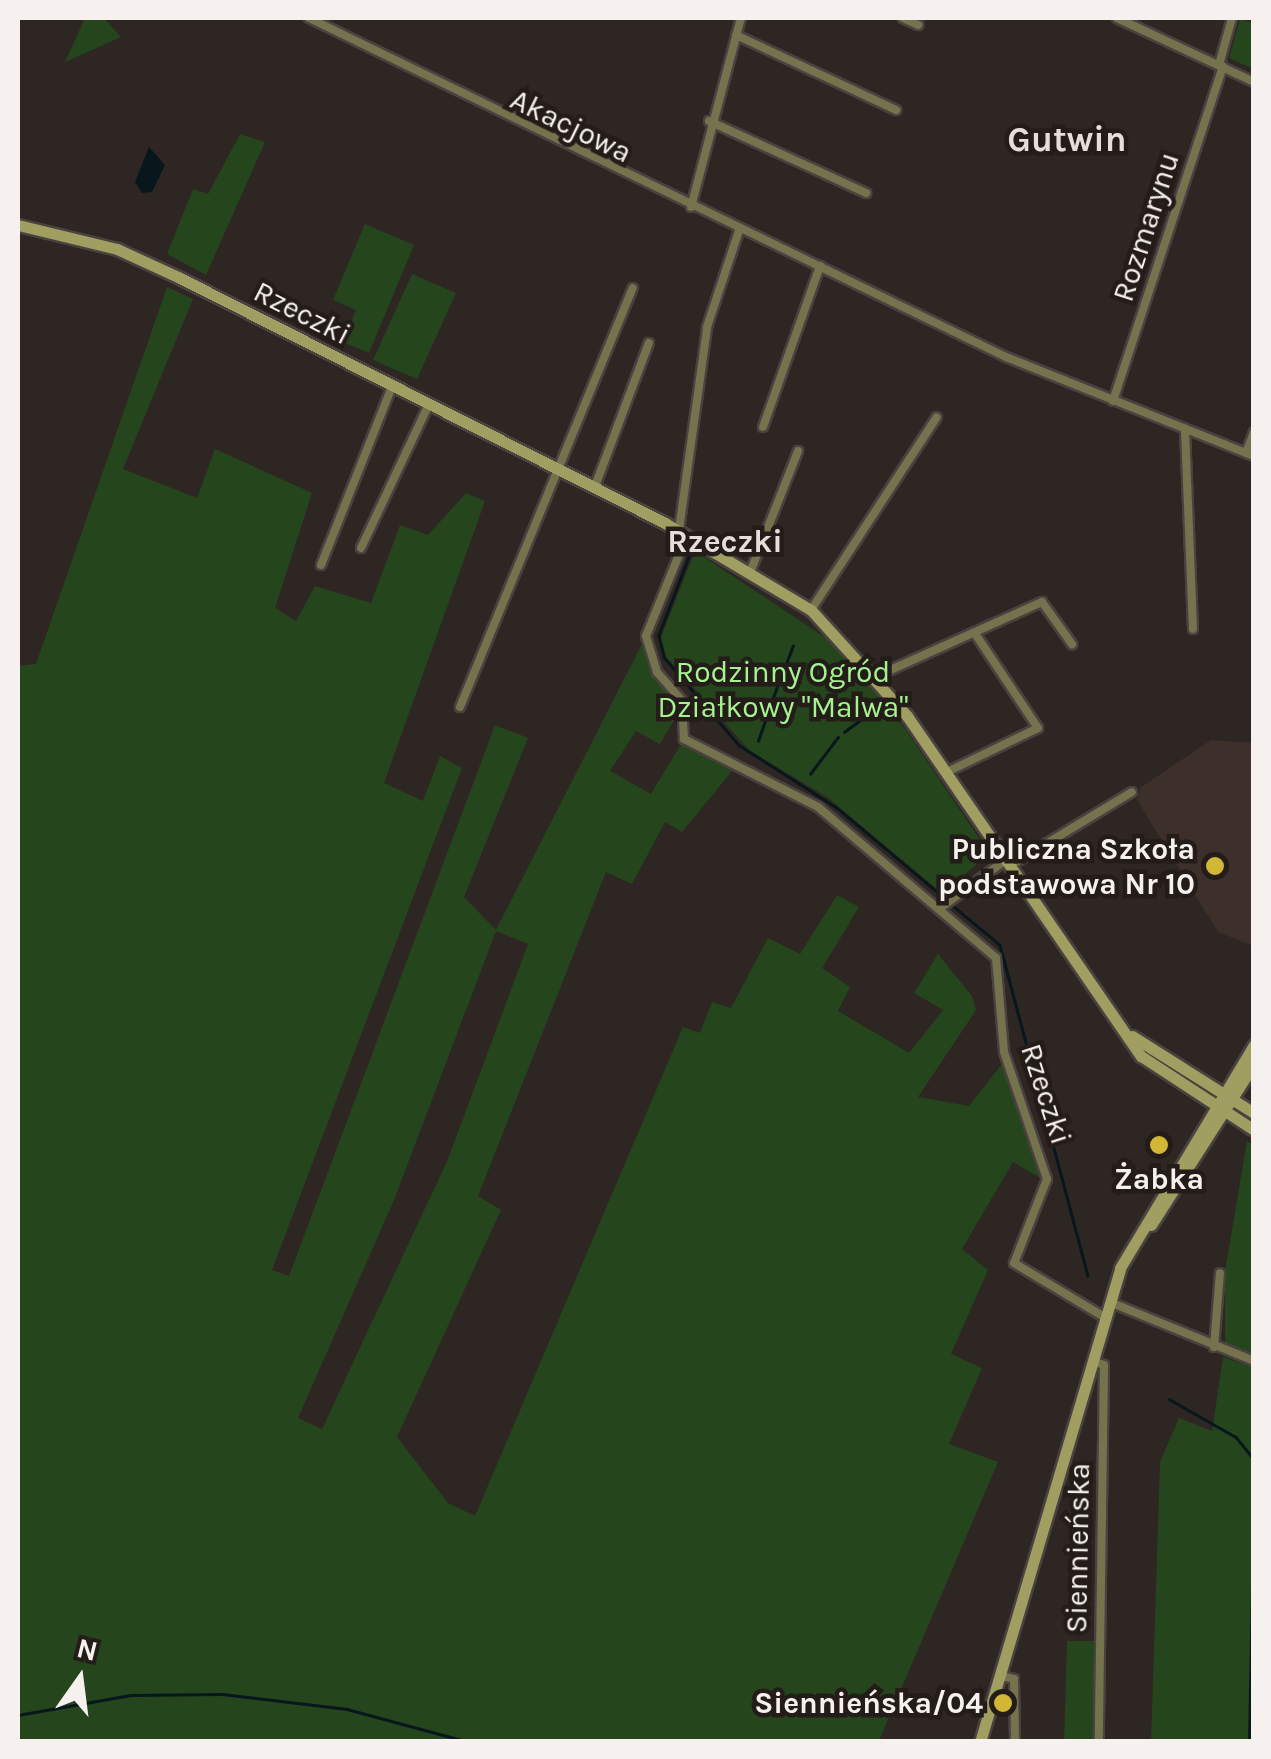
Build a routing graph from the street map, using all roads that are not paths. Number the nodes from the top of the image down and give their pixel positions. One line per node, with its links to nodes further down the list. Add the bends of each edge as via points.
1 (309, 18): 13 (street, Akacjowa)
2 (742, 18): 7 (street)
3 (903, 18): 6 (street)
4 (1117, 18): 8 (street)
5 (1232, 18): 8 (street, Rozmarynu)
6 (918, 24)
7 (736, 36): 10 (street); 11 (street)
8 (1221, 66): 9 (street); 20 (street, Rozmarynu)
9 (1254, 82)
10 (896, 110)
11 (710, 121): 12 (street); 13 (street)
12 (866, 193)
13 (690, 207): 15 (street, Akacjowa)
14 (18, 226): 19 (main road, Rzeczki, via 140,258)
15 (740, 228): 16 (street, Akacjowa); 30 (street, Rzeczki, via 707,328)
16 (820, 266): 20 (street, Akacjowa); 23 (street)
17 (633, 288): 28 (street)
18 (650, 343): 29 (street)
19 (392, 387): 21 (main road, Rzeczki); 32 (street)
20 (1113, 401): 24 (street, Akacjowa)
21 (428, 406): 28 (main road, Rzeczki); 31 (street)
22 (937, 417): 34 (street)
23 (763, 427)
24 (1185, 430): 27 (street, Akacjowa); 35 (street)
25 (1254, 432): 27 (street)
26 (798, 452): 33 (street)
27 (1250, 455)
28 (555, 469): 29 (main road, Rzeczki); 39 (street)
29 (594, 489): 30 (main road, Rzeczki)
30 (683, 532): 33 (main road, Rzeczki); 43 (street, Rzeczki, via 646,636 657,672 682,701 684,738 818,808)
31 (361, 548)
32 (321, 565)
33 (751, 570): 34 (main road, Rzeczki)
34 (811, 610): 38 (main road, Rzeczki)
35 (1193, 628)
36 (974, 632): 37 (street, via 1042,602); 38 (street); 40 (street, via 1038,728)
37 (1072, 644)
38 (877, 676): 40 (main road, Rzeczki)
39 (460, 707)
40 (945, 773): 42 (main road, Rzeczki)
41 (1132, 792): 42 (street)
42 (1009, 862): 43 (street); 44 (main road, Rzeczki)
43 (943, 906): 53 (street, Rzeczki, via 1003,972 1004,1052 1047,1178 1014,1263 1035,1284)
44 (1125, 1030): 47 (main road, Rzeczki); 48 (main road, Rzeczki, via 1144,1060)
45 (1254, 1044): 47 (main road, Siennieńska)
46 (1254, 1064): 47 (main road, Siennieńska)
47 (1226, 1096): 48 (main road, Siennieńska); 49 (main road, Rzeczki)
48 (1217, 1108): 50 (main road, Rzeczki); 52 (main road, Siennieńska, via 1127,1251)
49 (1254, 1113)
50 (1254, 1130)
51 (1220, 1273): 54 (street)
52 (1112, 1303): 53 (main road, Siennieńska); 54 (street)
53 (1108, 1319): 56 (main road, Siennieńska)
54 (1214, 1348): 55 (street)
55 (1254, 1361)
56 (1095, 1362): 57 (main road, Siennieńska); 60 (street, Siennieńska, via 1104,1366)
57 (1002, 1676): 58 (main road, Siennieńska); 59 (street, via 1014,1680)
58 (980, 1742)
59 (1015, 1742)
60 (1099, 1742)

